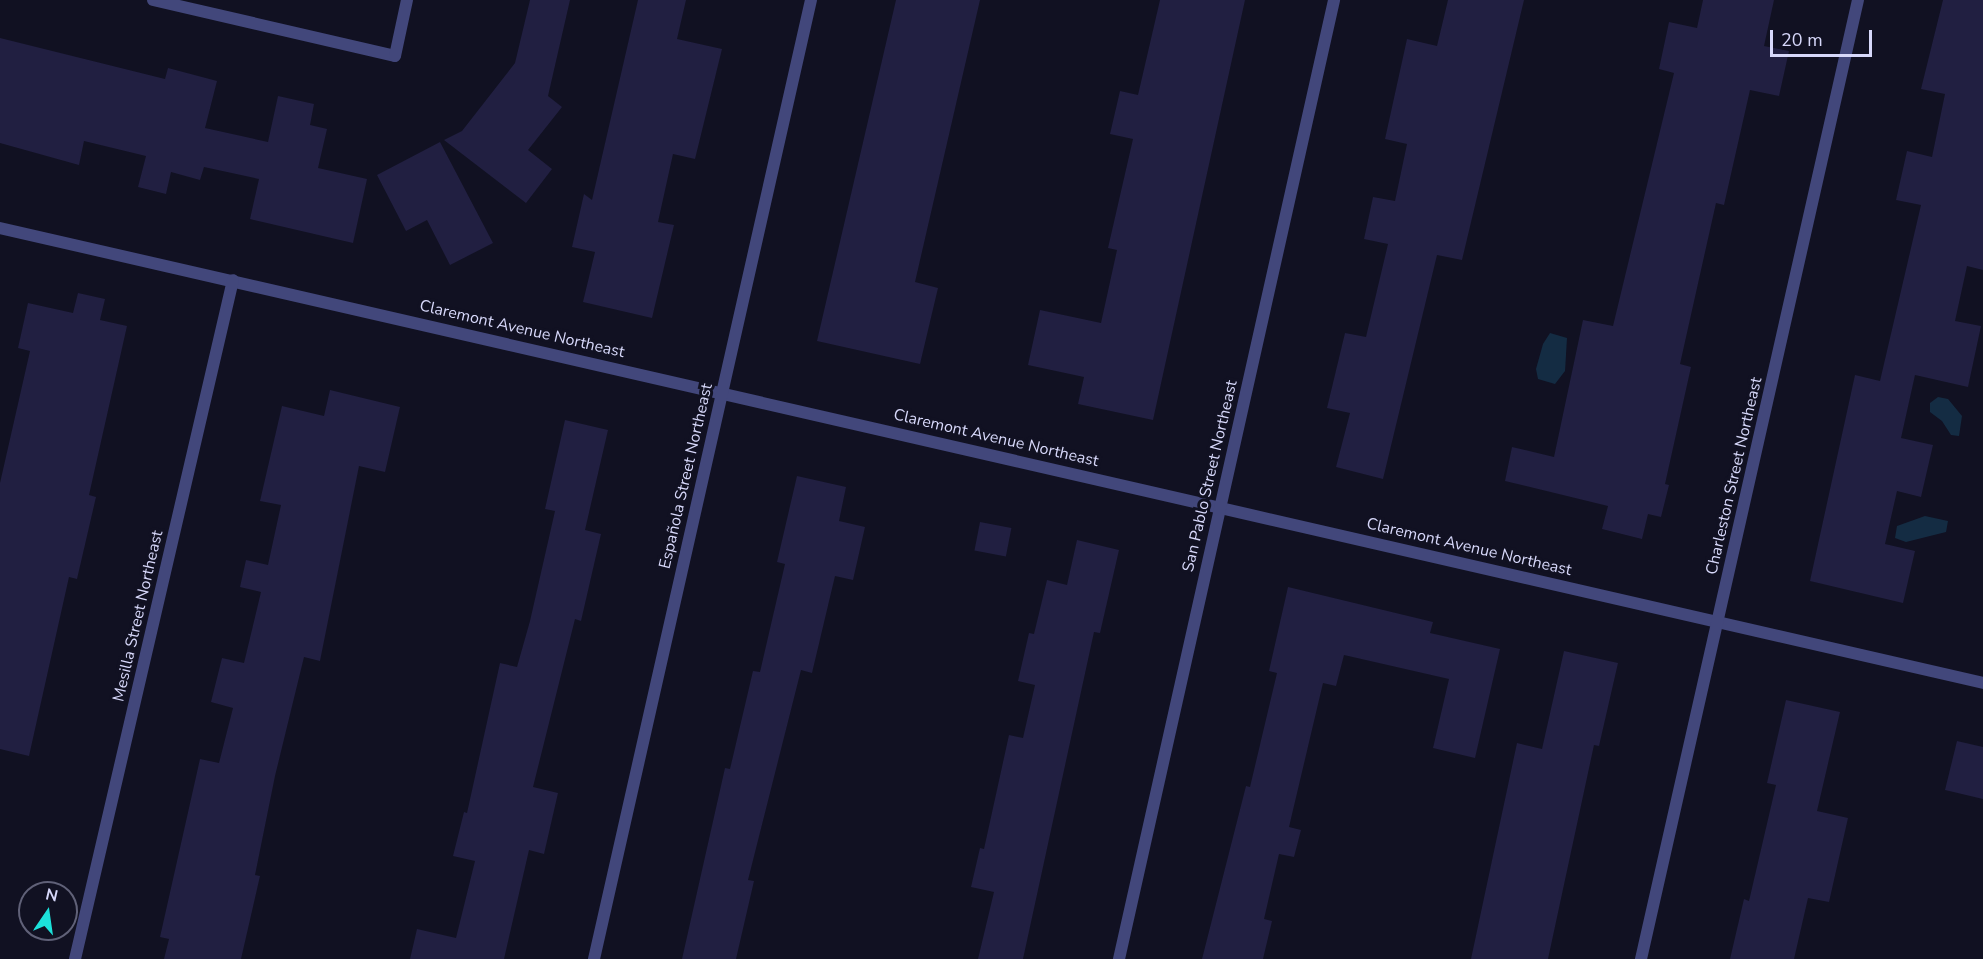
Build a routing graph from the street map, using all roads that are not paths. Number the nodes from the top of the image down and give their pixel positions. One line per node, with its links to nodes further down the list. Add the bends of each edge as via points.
1 (153, 0): 2 (street, via 395,56)
2 (407, 0)
3 (811, 0): 8 (street, Española Street Northeast)
4 (1334, 0): 9 (street, San Pablo Street Northeast)
5 (1858, 0): 10 (street, Charleston Street Northeast)
6 (0, 228): 7 (street, Claremont Avenue Northeast)
7 (233, 280): 8 (street, Claremont Avenue Northeast); 12 (street, Mesilla Street Northeast)
8 (722, 392): 9 (street, Claremont Avenue Northeast); 13 (street, Española Street Northeast)
9 (1219, 506): 10 (street, Claremont Avenue Northeast); 14 (street, San Pablo Street Northeast)
10 (1717, 621): 11 (street, Claremont Avenue Northeast); 15 (street, Charleston Street Northeast)
11 (1983, 682)
12 (75, 959)
13 (594, 959)
14 (1119, 959)
15 (1641, 959)

